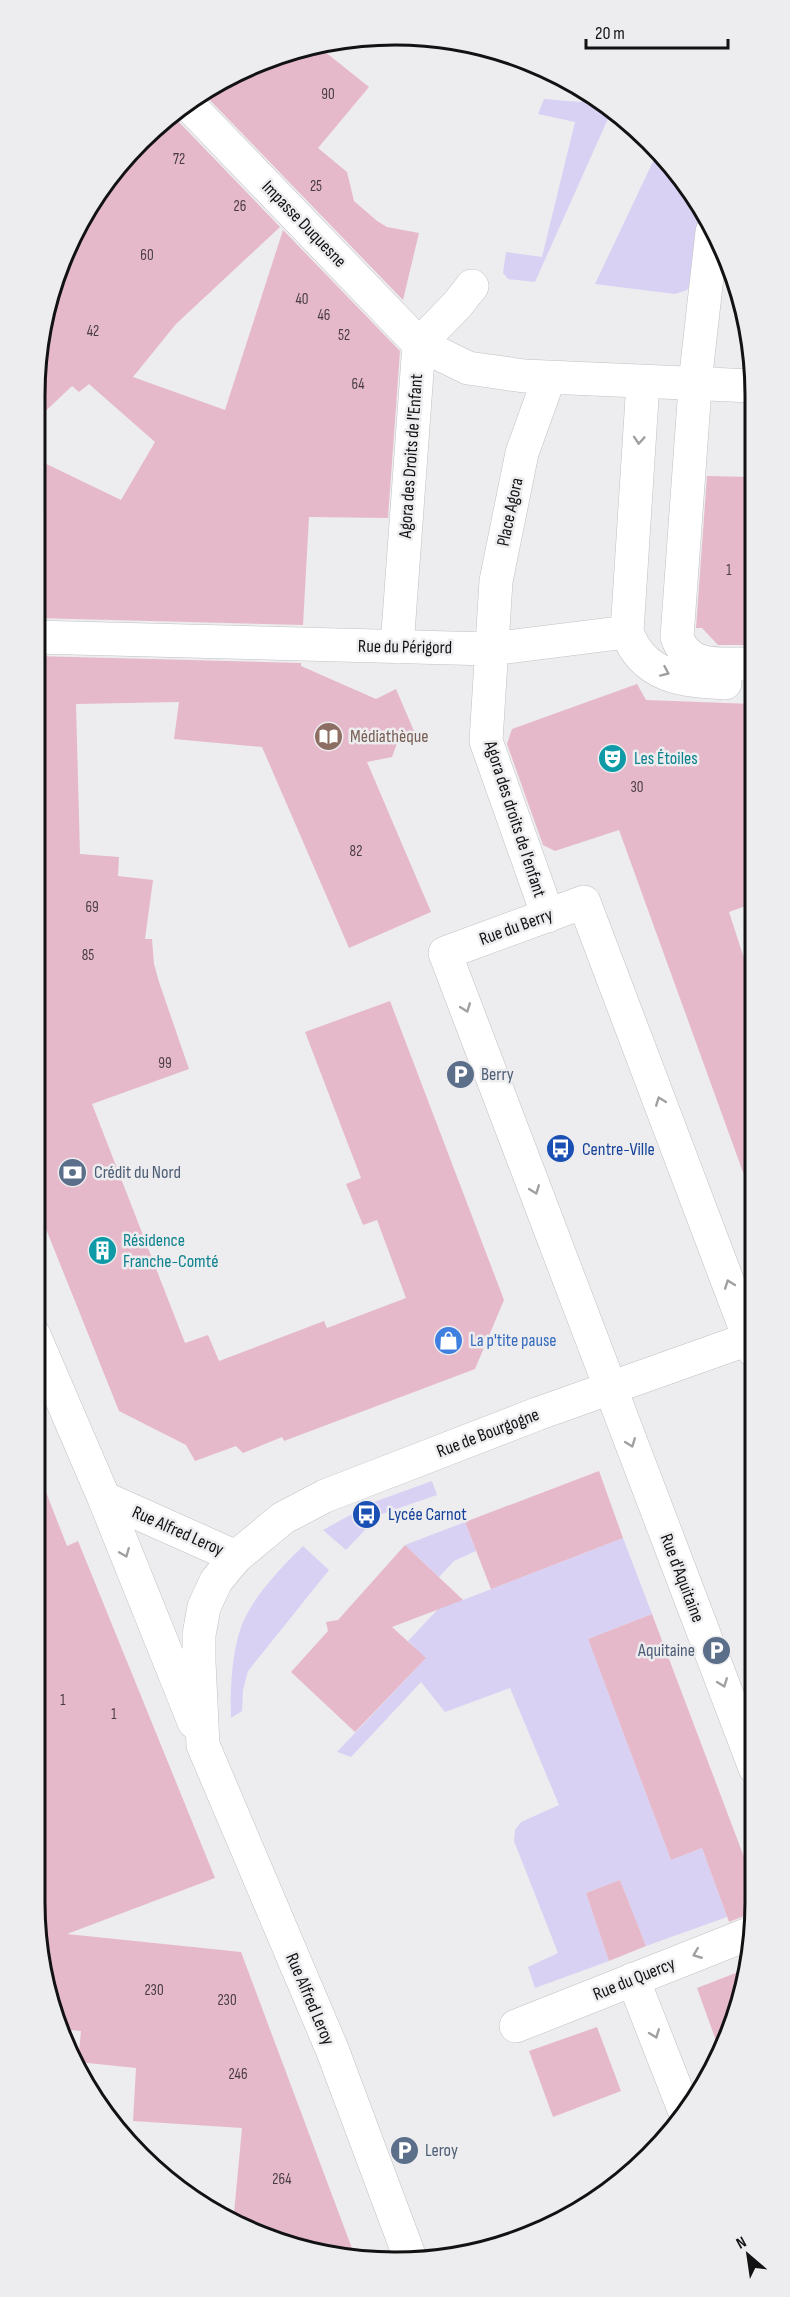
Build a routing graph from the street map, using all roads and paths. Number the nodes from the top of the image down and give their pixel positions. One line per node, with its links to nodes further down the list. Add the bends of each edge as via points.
1 (193, 109): 4 (street, Impasse Duquesne)
2 (711, 244): 7 (street)
3 (472, 286): 4 (street)
4 (419, 344): 5 (street, via 468,368); 11 (street, Agora des Droits de l'Enfant)
5 (549, 378): 6 (street); 12 (street, Place Agora, via 522,453 496,581)
6 (643, 382): 7 (street); 9 (street, one-way to 9)
7 (695, 384): 8 (street); 13 (street, via 677,637 690,657 700,662)
8 (745, 386)
9 (627, 632): 12 (street, Rue du Périgord); 14 (street, one-way to 14, via 646,663 677,678)
10 (45, 637): 11 (street, Rue du Périgord)
11 (397, 647): 12 (street, Rue du Périgord)
12 (490, 649): 15 (street, Agora des droits de l'enfant, via 486,741)
13 (745, 664)
14 (745, 684)
15 (548, 916): 16 (street, Rue du Berry, one-way to 15, via 584,902); 19 (street, Rue du Berry, one-way to 19, via 445,953)
16 (745, 1321)
17 (745, 1345): 19 (street, Rue de Bourgogne)
18 (45, 1361): 20 (street, Rue Alfred Leroy)
19 (610, 1388): 21 (street, Rue de Bourgogne, via 325,1496 283,1518); 22 (street, Rue d'Aquitaine, one-way to 22)
20 (104, 1498): 21 (street, Rue Alfred Leroy); 23 (street, Rue Alfred Leroy, one-way to 23)
21 (236, 1557): 23 (street, Rue Alfred Leroy, via 216,1581 202,1616 199,1662)
22 (745, 1742)
23 (203, 1745): 28 (street, Rue Alfred Leroy, via 332,2049)
24 (743, 1937): 25 (street, Rue du Quercy, one-way to 25)
25 (633, 1980): 26 (street, Rue du Quercy); 27 (street, one-way to 27)
26 (516, 2026)
27 (681, 2103)
28 (408, 2251)

